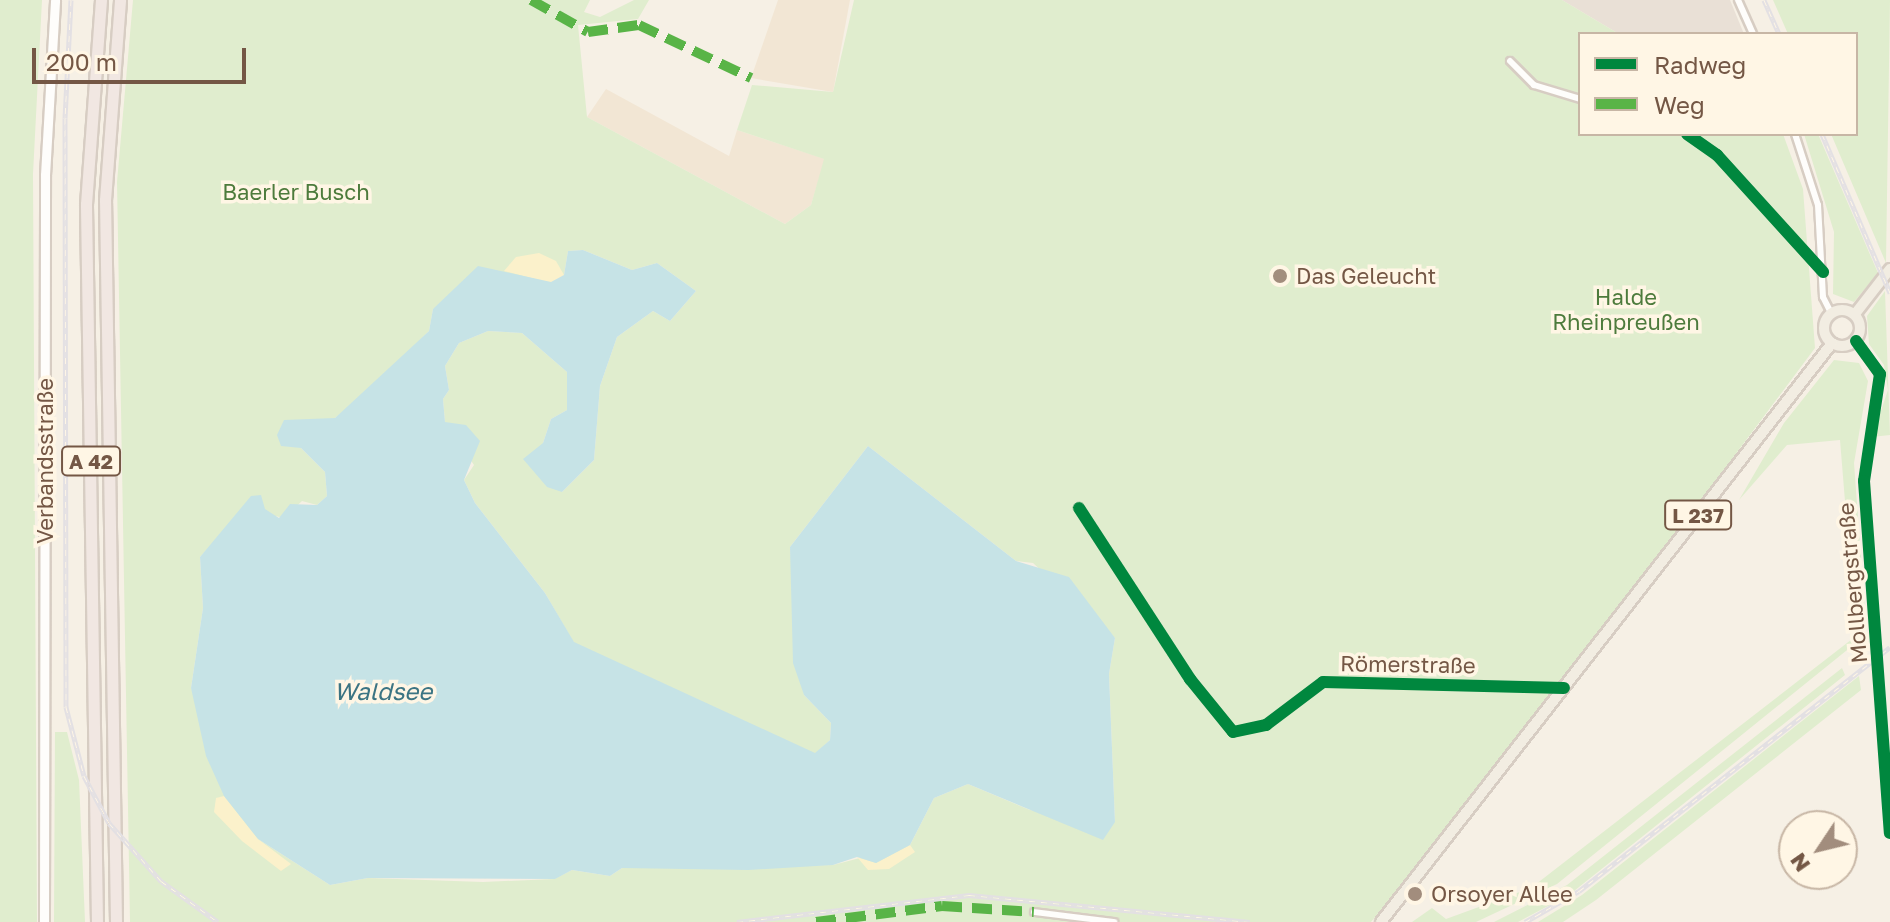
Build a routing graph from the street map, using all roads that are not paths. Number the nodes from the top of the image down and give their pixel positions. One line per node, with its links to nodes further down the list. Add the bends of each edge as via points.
1 (55, 0): 20 (main road, Verbandsstraße, via 45,191)
2 (101, 0): 21 (highway, A 42, via 86,204)
3 (120, 0): 22 (highway, A 42, via 105,200)
4 (1738, 0): 5 (street)
5 (1752, 32)
6 (1510, 61): 7 (street, via 1534,85)
7 (1578, 98)
8 (1690, 136): 11 (street, via 1717,155)
9 (1796, 136): 11 (street, via 1818,205)
10 (1890, 269): 13 (main road)
11 (1823, 272): 12 (street)
12 (1831, 313): 13 (main road); 15 (main road, via 1824,328)
13 (1855, 314): 14 (main road, via 1861,330)
14 (1856, 341): 15 (main road); 18 (street, Mollbergstraße, via 1880,374 1864,481)
15 (1832, 343): 17 (main road, L 237)
16 (1079, 508): 17 (street, Römerstraße, via 1190,679 1233,732 1266,725 1323,682)
17 (1564, 688): 24 (main road, L 237)
18 (1890, 833)
19 (1034, 912): 23 (street)
20 (44, 922)
21 (97, 922)
22 (116, 922)
23 (1114, 922)
24 (1381, 922)

